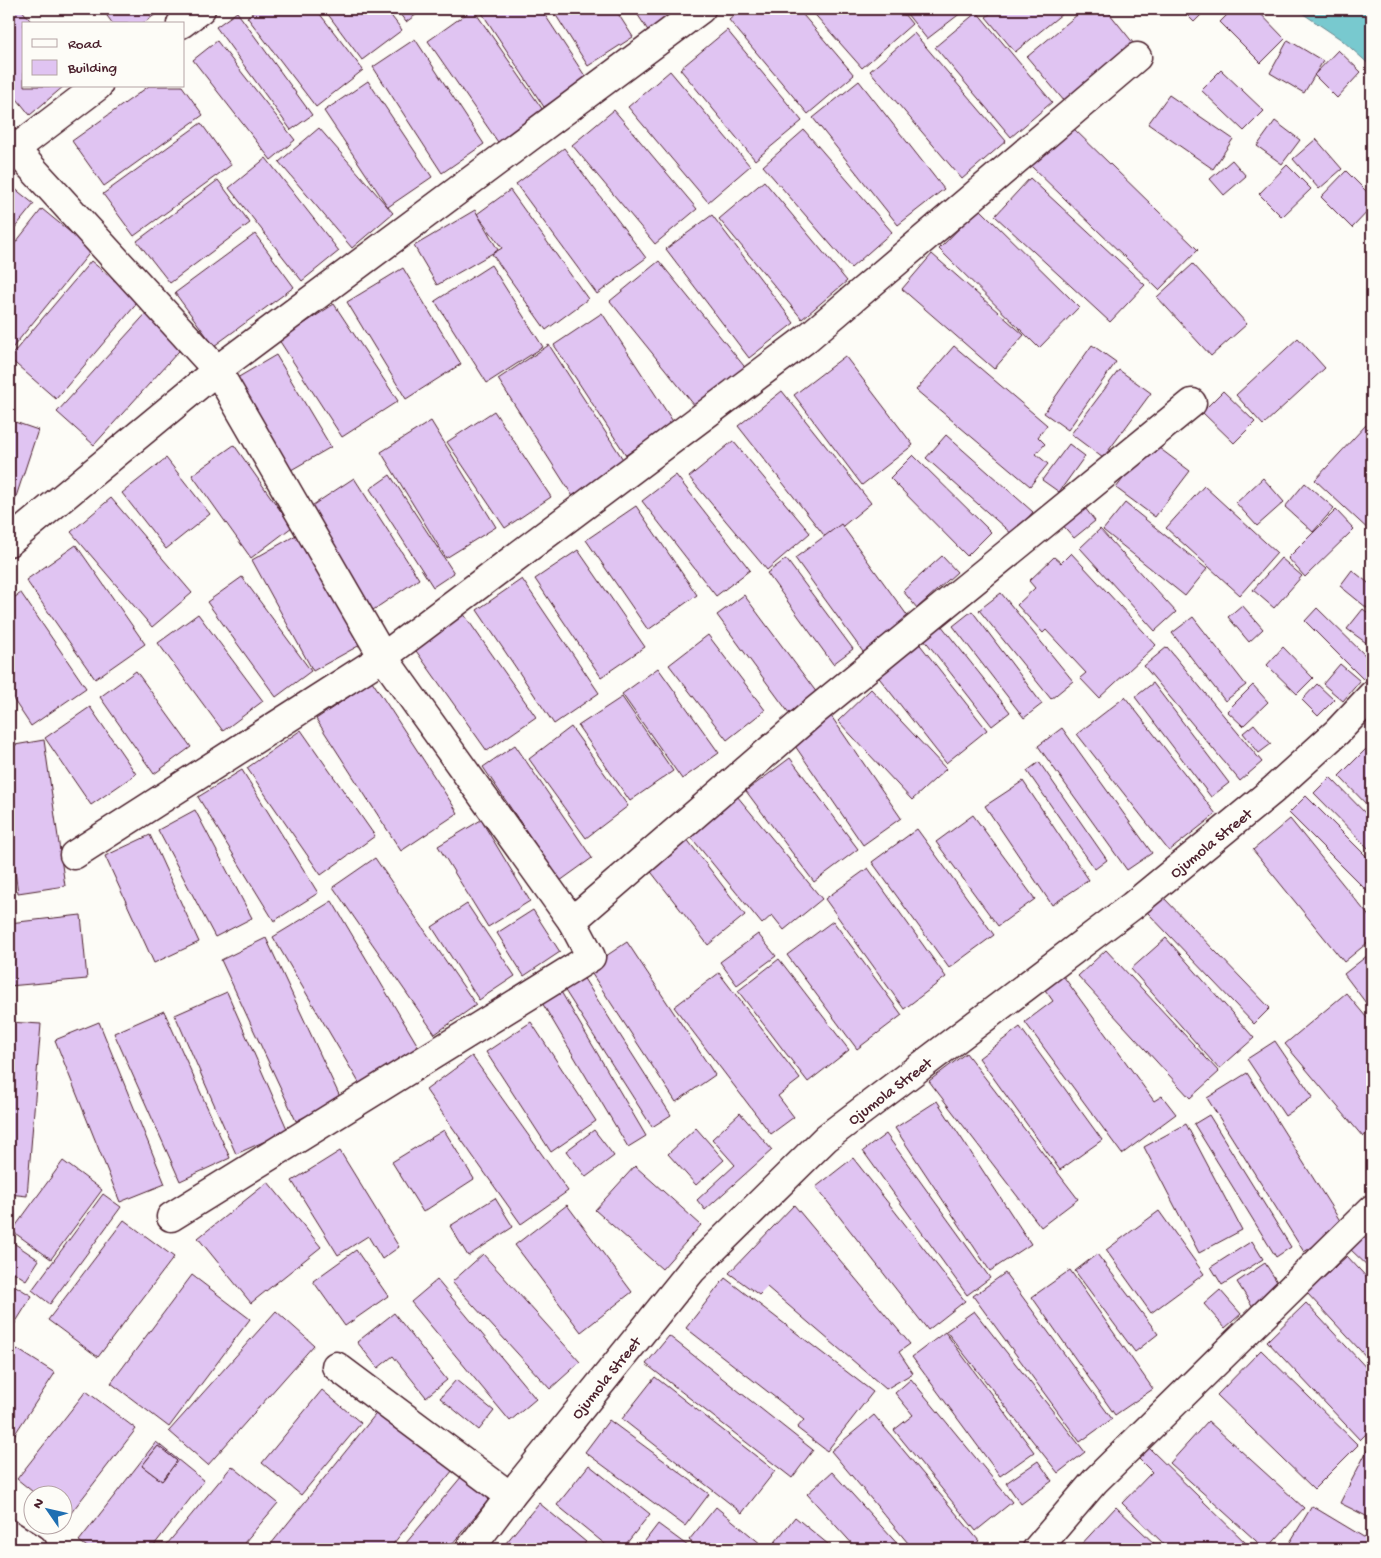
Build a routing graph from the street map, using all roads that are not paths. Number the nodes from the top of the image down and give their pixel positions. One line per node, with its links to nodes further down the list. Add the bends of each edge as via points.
1 (201, 9): 3 (street)
2 (701, 9): 7 (street)
3 (184, 22)
4 (1137, 57): 10 (street, via 806,339)
5 (95, 88): 6 (street)
6 (11, 146): 7 (street)
7 (216, 370): 9 (street); 10 (street)
8 (1192, 403): 13 (street, via 816,710)
9 (9, 542)
10 (383, 657): 12 (street); 13 (street)
11 (1372, 695): 17 (street, Ojumola Street, via 1273,790 1132,906 826,1138 692,1270)
12 (74, 855)
13 (572, 921): 15 (street, via 591,957)
14 (1372, 1209): 21 (street, via 1095,1481)
15 (171, 1217)
16 (336, 1366): 17 (street)
17 (510, 1496): 20 (street, Ojumola Street)
18 (9, 1534): 19 (street)
19 (33, 1549)
20 (470, 1549)
21 (1037, 1549)

